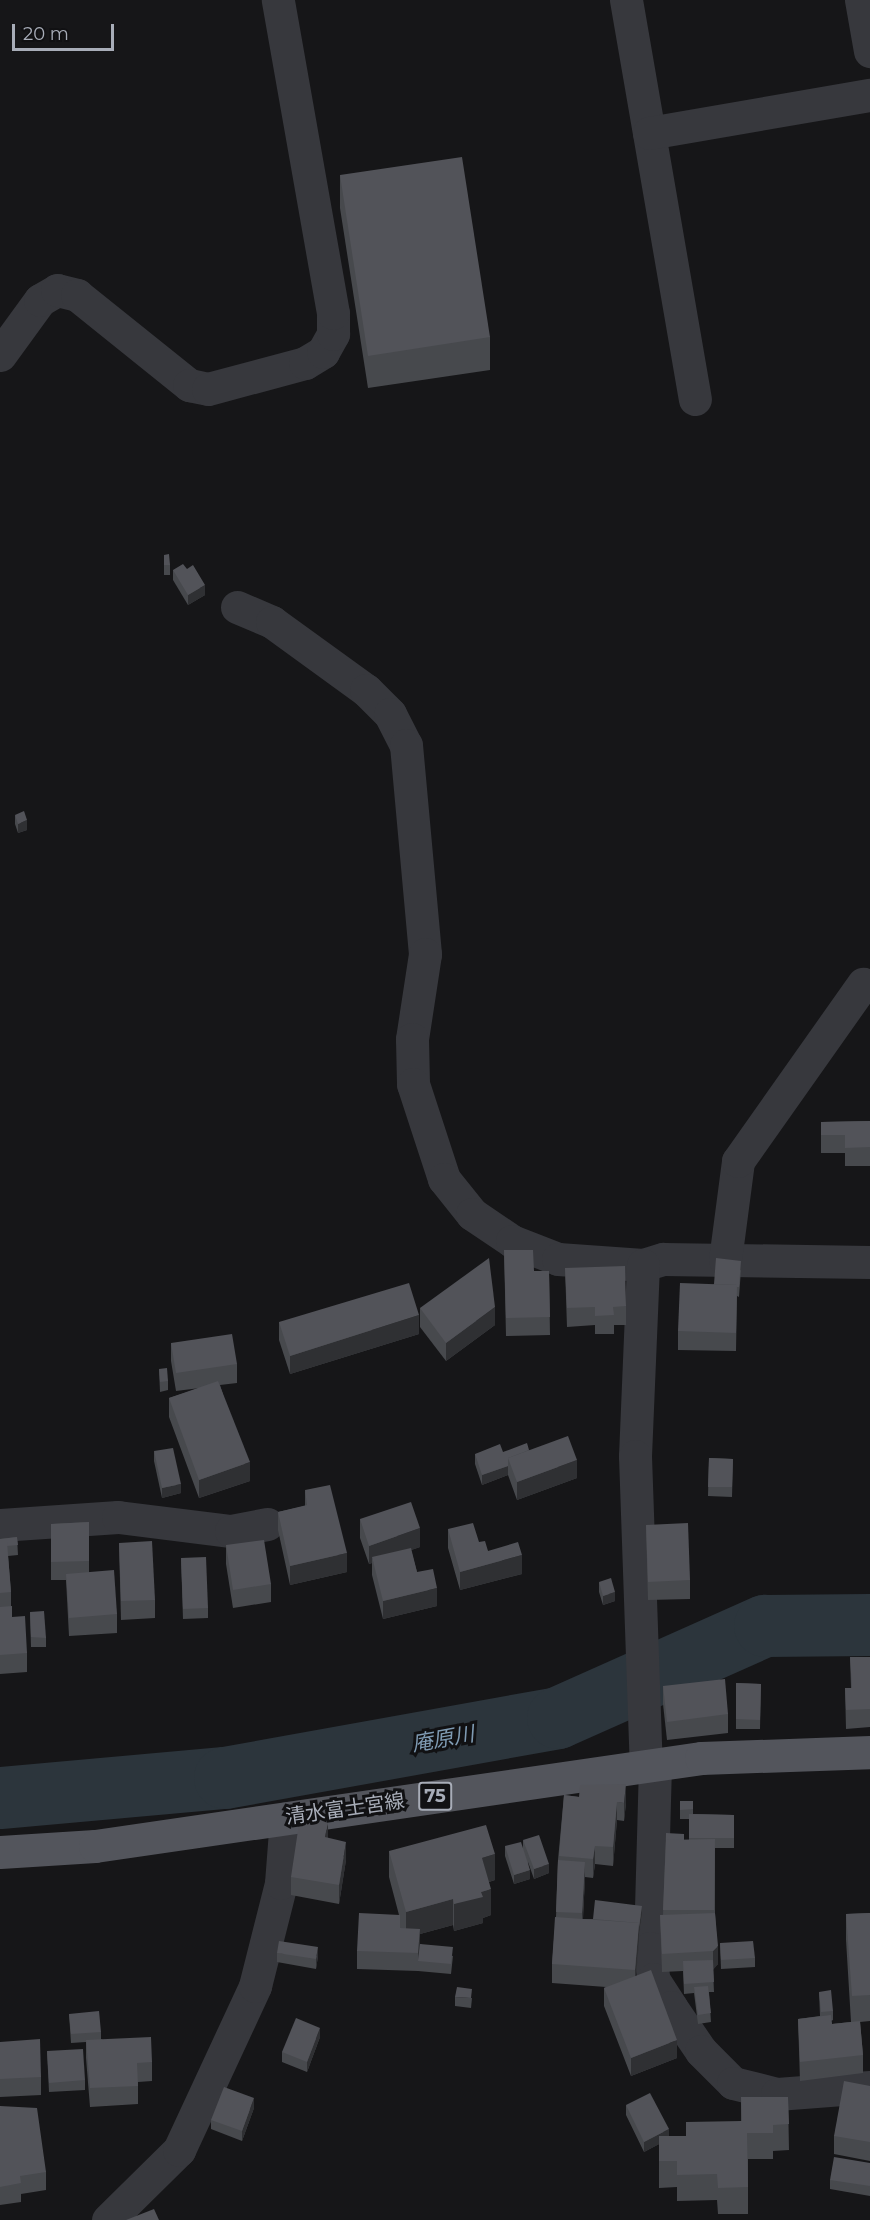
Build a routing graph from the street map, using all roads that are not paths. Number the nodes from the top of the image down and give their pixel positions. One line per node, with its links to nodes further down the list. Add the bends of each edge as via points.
1 (278, 0): 7 (street, via 333,313 333,334 323,352 305,363 208,388 189,385 77,295 57,290 40,300)
2 (626, 0): 6 (street)
3 (861, 0): 4 (street)
4 (870, 51)
5 (870, 95): 6 (street)
6 (649, 133): 8 (street)
7 (0, 355)
8 (695, 399)
9 (237, 607): 13 (street, via 272,622 366,690 390,714 406,745 425,954 412,1039 414,1084 444,1179 472,1214 512,1241 558,1259)
10 (862, 984): 11 (street, via 738,1161)
11 (725, 1260): 12 (street); 13 (street, via 663,1259)
12 (870, 1262)
13 (643, 1265): 17 (street, via 634,1456)
14 (267, 1524): 15 (street, via 231,1531 118,1517)
15 (0, 1525)
16 (870, 1752): 17 (main road, 清水富士宮線 / 75)
17 (651, 1765): 18 (main road, 清水富士宮線 / 75); 20 (street, via 650,1948 653,1979 671,2007 701,2051 733,2083 777,2094)
18 (286, 1818): 19 (main road, 清水富士宮線 / 75, via 95,1846); 21 (street, via 281,1883 255,1986 179,2150)
19 (0, 1852)
20 (870, 2087)
21 (108, 2220)

